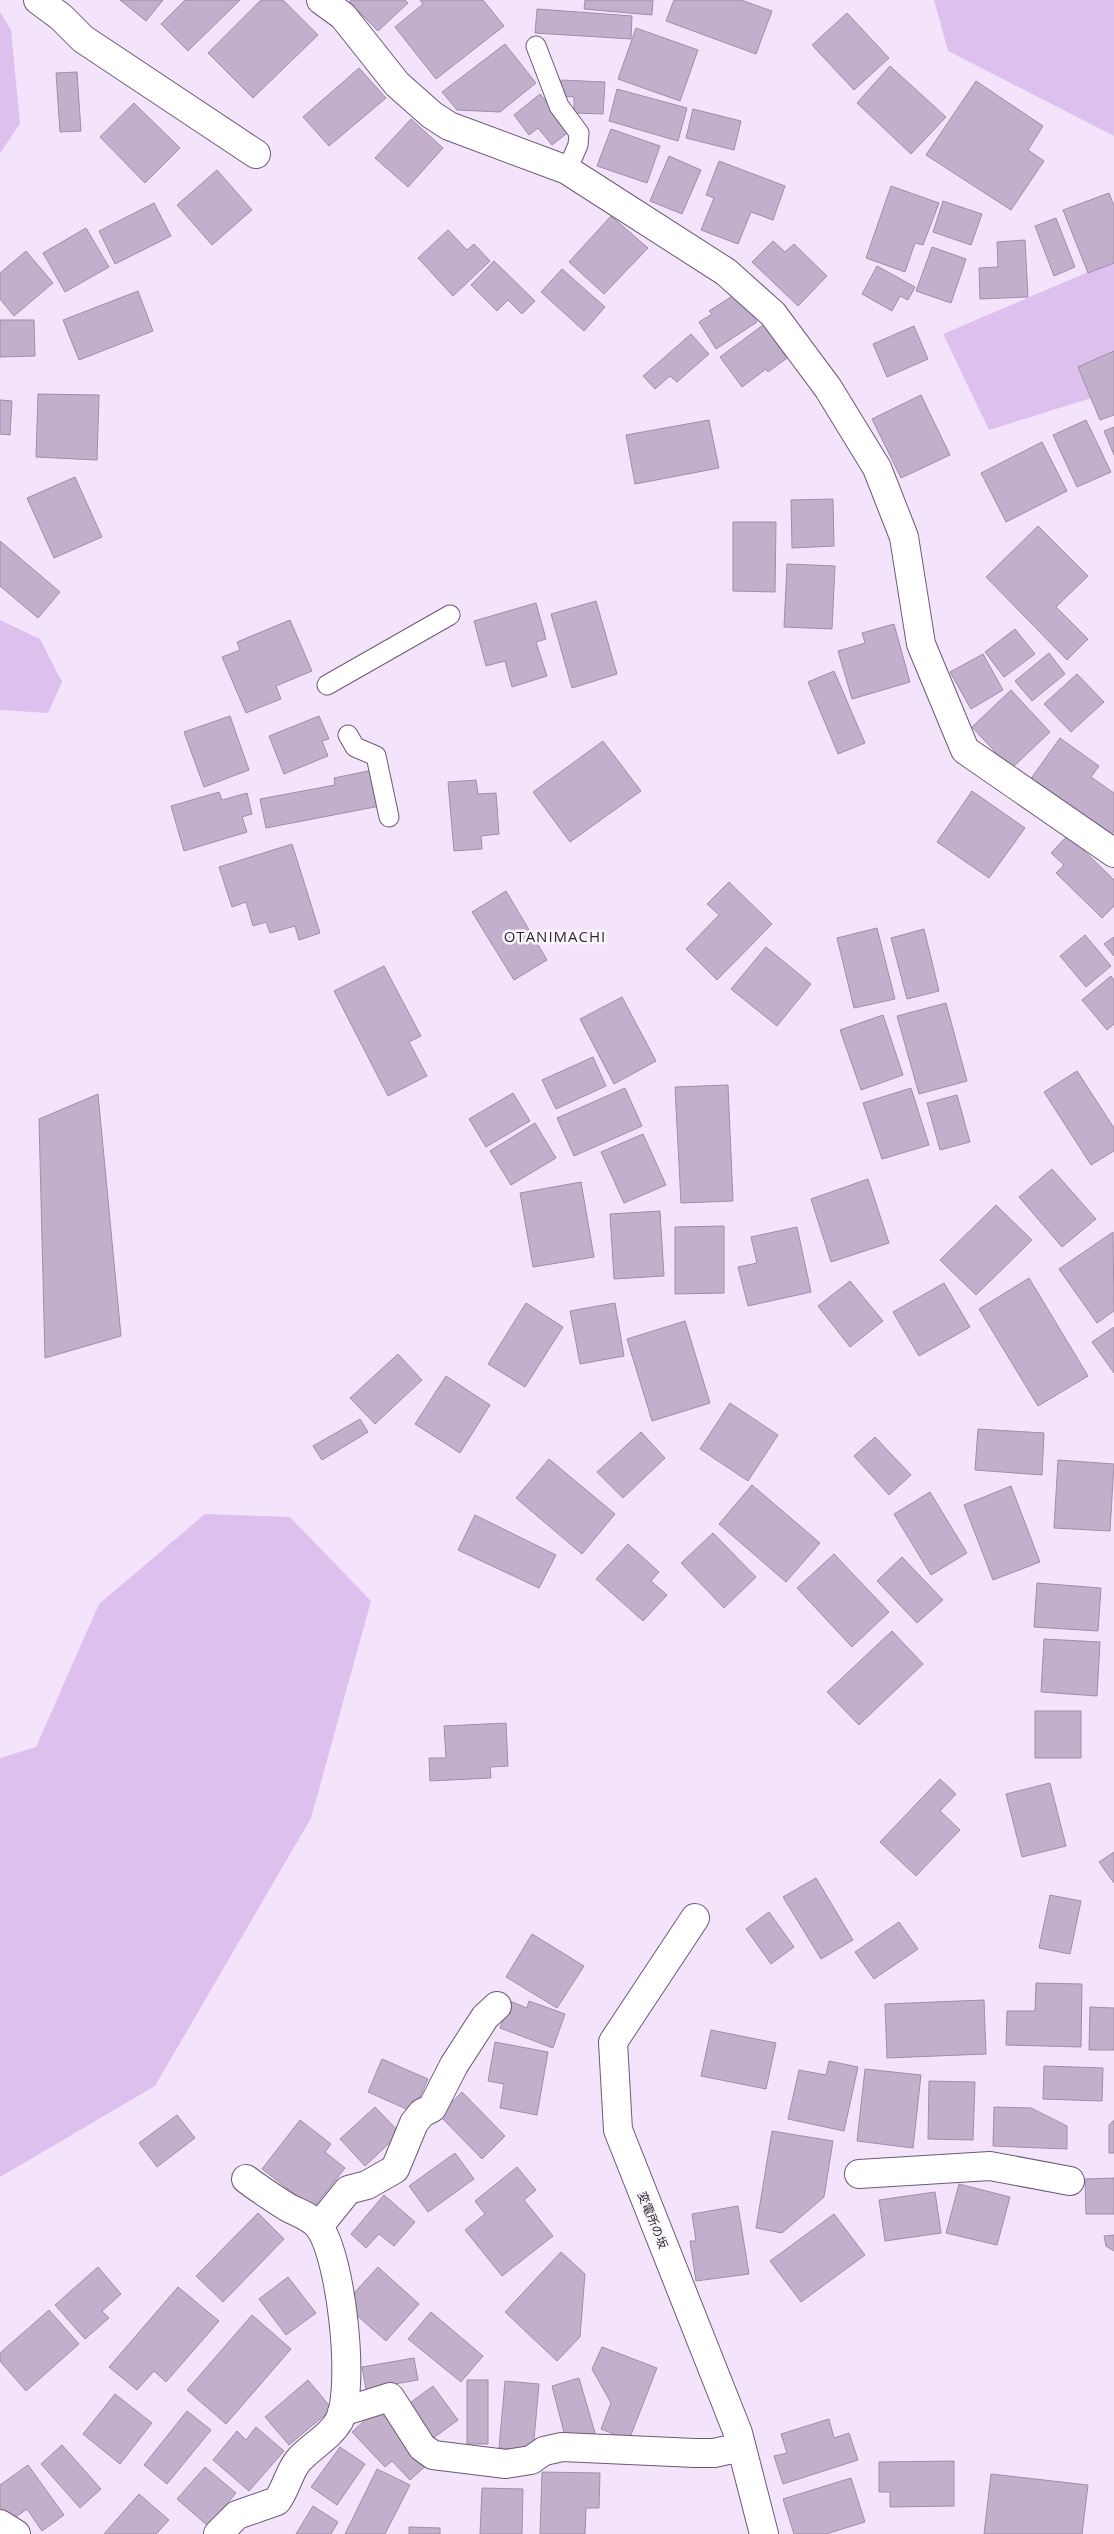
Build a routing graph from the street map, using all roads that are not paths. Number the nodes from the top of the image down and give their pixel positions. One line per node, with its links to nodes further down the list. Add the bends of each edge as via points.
1 (38, 0): 4 (street, via 83,39)
2 (321, 0): 5 (street, via 343,16 397,84 432,115 449,126)
3 (536, 46): 5 (lane, via 559,106 580,133)
4 (256, 154)
5 (567, 170): 10 (street, via 726,272 773,314 828,388 877,468 904,537 921,644 965,750)
6 (450, 614): 7 (lane)
7 (327, 686)
8 (348, 735): 9 (lane, via 355,747 376,756)
9 (389, 817)
10 (1114, 853)
11 (695, 1918): 18 (street, 変電所の坂, via 613,2042 618,2130)
12 (497, 2006): 16 (street, via 485,2017 454,2065 432,2108 422,2113 414,2123 395,2169 367,2185 348,2190)
13 (859, 2174): 15 (street, via 990,2166)
14 (246, 2179): 16 (street)
15 (1070, 2181)
16 (319, 2226): 17 (street, via 327,2240 343,2322 346,2378)
17 (342, 2412): 18 (street, via 390,2397 422,2447 433,2455 506,2464 531,2460 544,2451 562,2447 695,2453); 21 (street, via 329,2433 297,2462 277,2501 237,2515)
18 (741, 2447): 22 (street, 変電所の坂)
19 (0, 2524): 20 (street)
20 (16, 2534)
21 (218, 2534)
22 (764, 2534)

